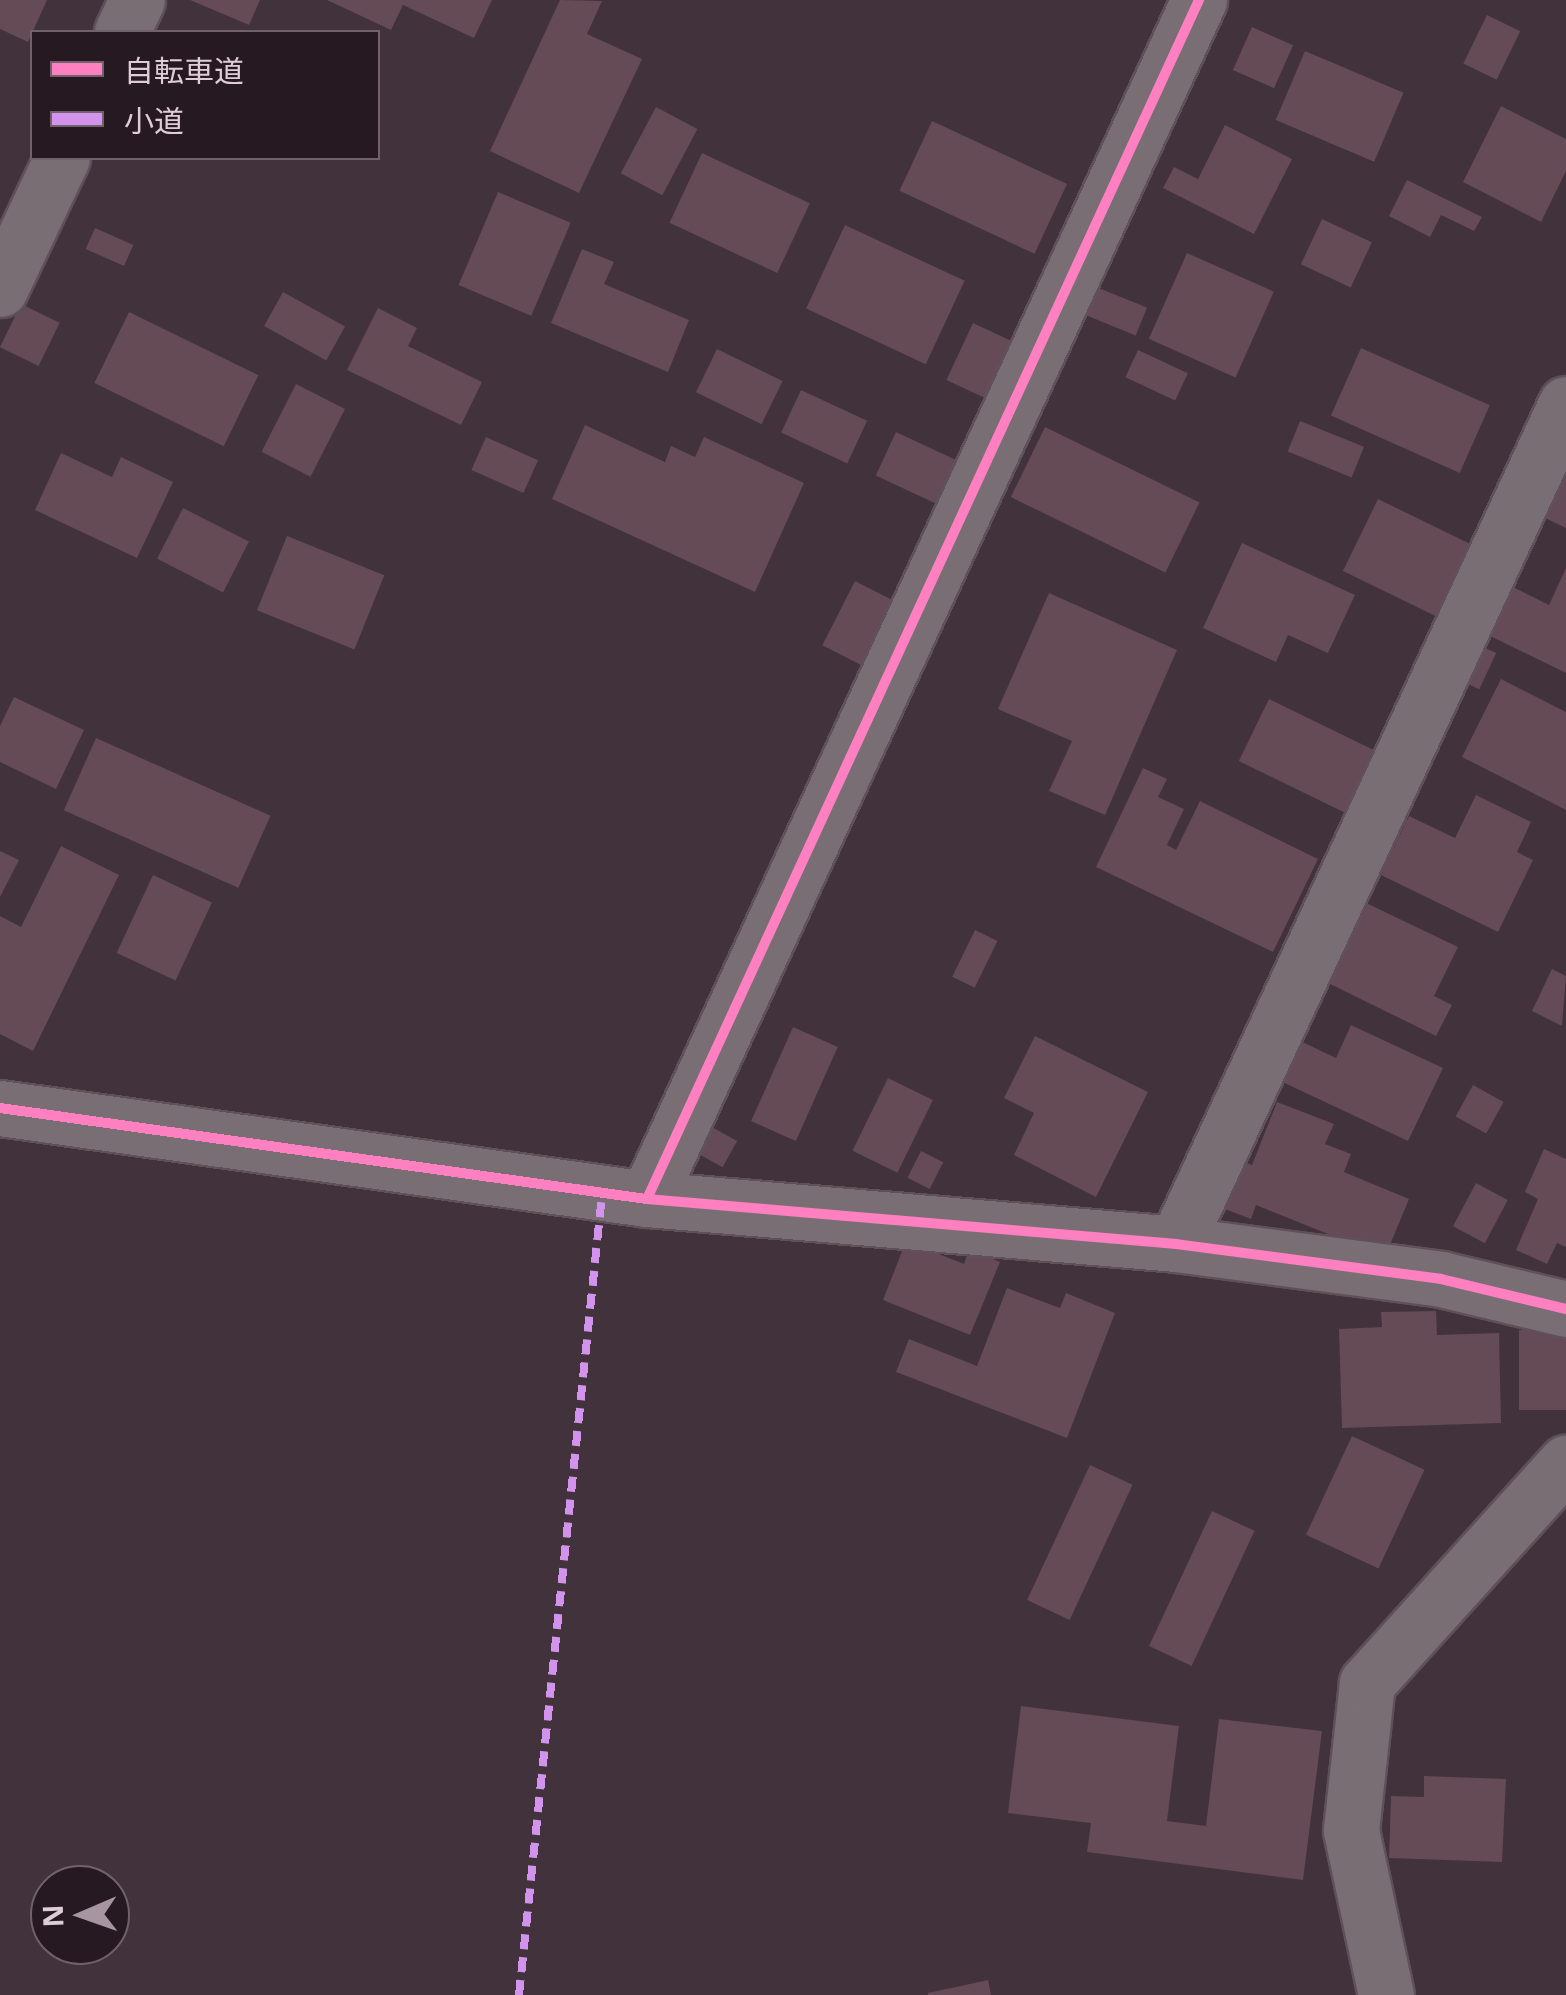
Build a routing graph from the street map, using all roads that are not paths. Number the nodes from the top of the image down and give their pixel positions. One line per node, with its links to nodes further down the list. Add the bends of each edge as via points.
1 (137, 0): 3 (street)
2 (1199, 0): 8 (street)
3 (123, 30)
4 (61, 160): 5 (street)
5 (0, 289)
6 (1566, 404): 9 (street)
7 (0, 1108): 8 (street)
8 (647, 1199): 9 (street)
9 (1176, 1244): 10 (street, via 1440,1279)
10 (1566, 1309)
11 (1566, 1463): 12 (street, via 1367,1682 1351,1830)
12 (1386, 1995)

